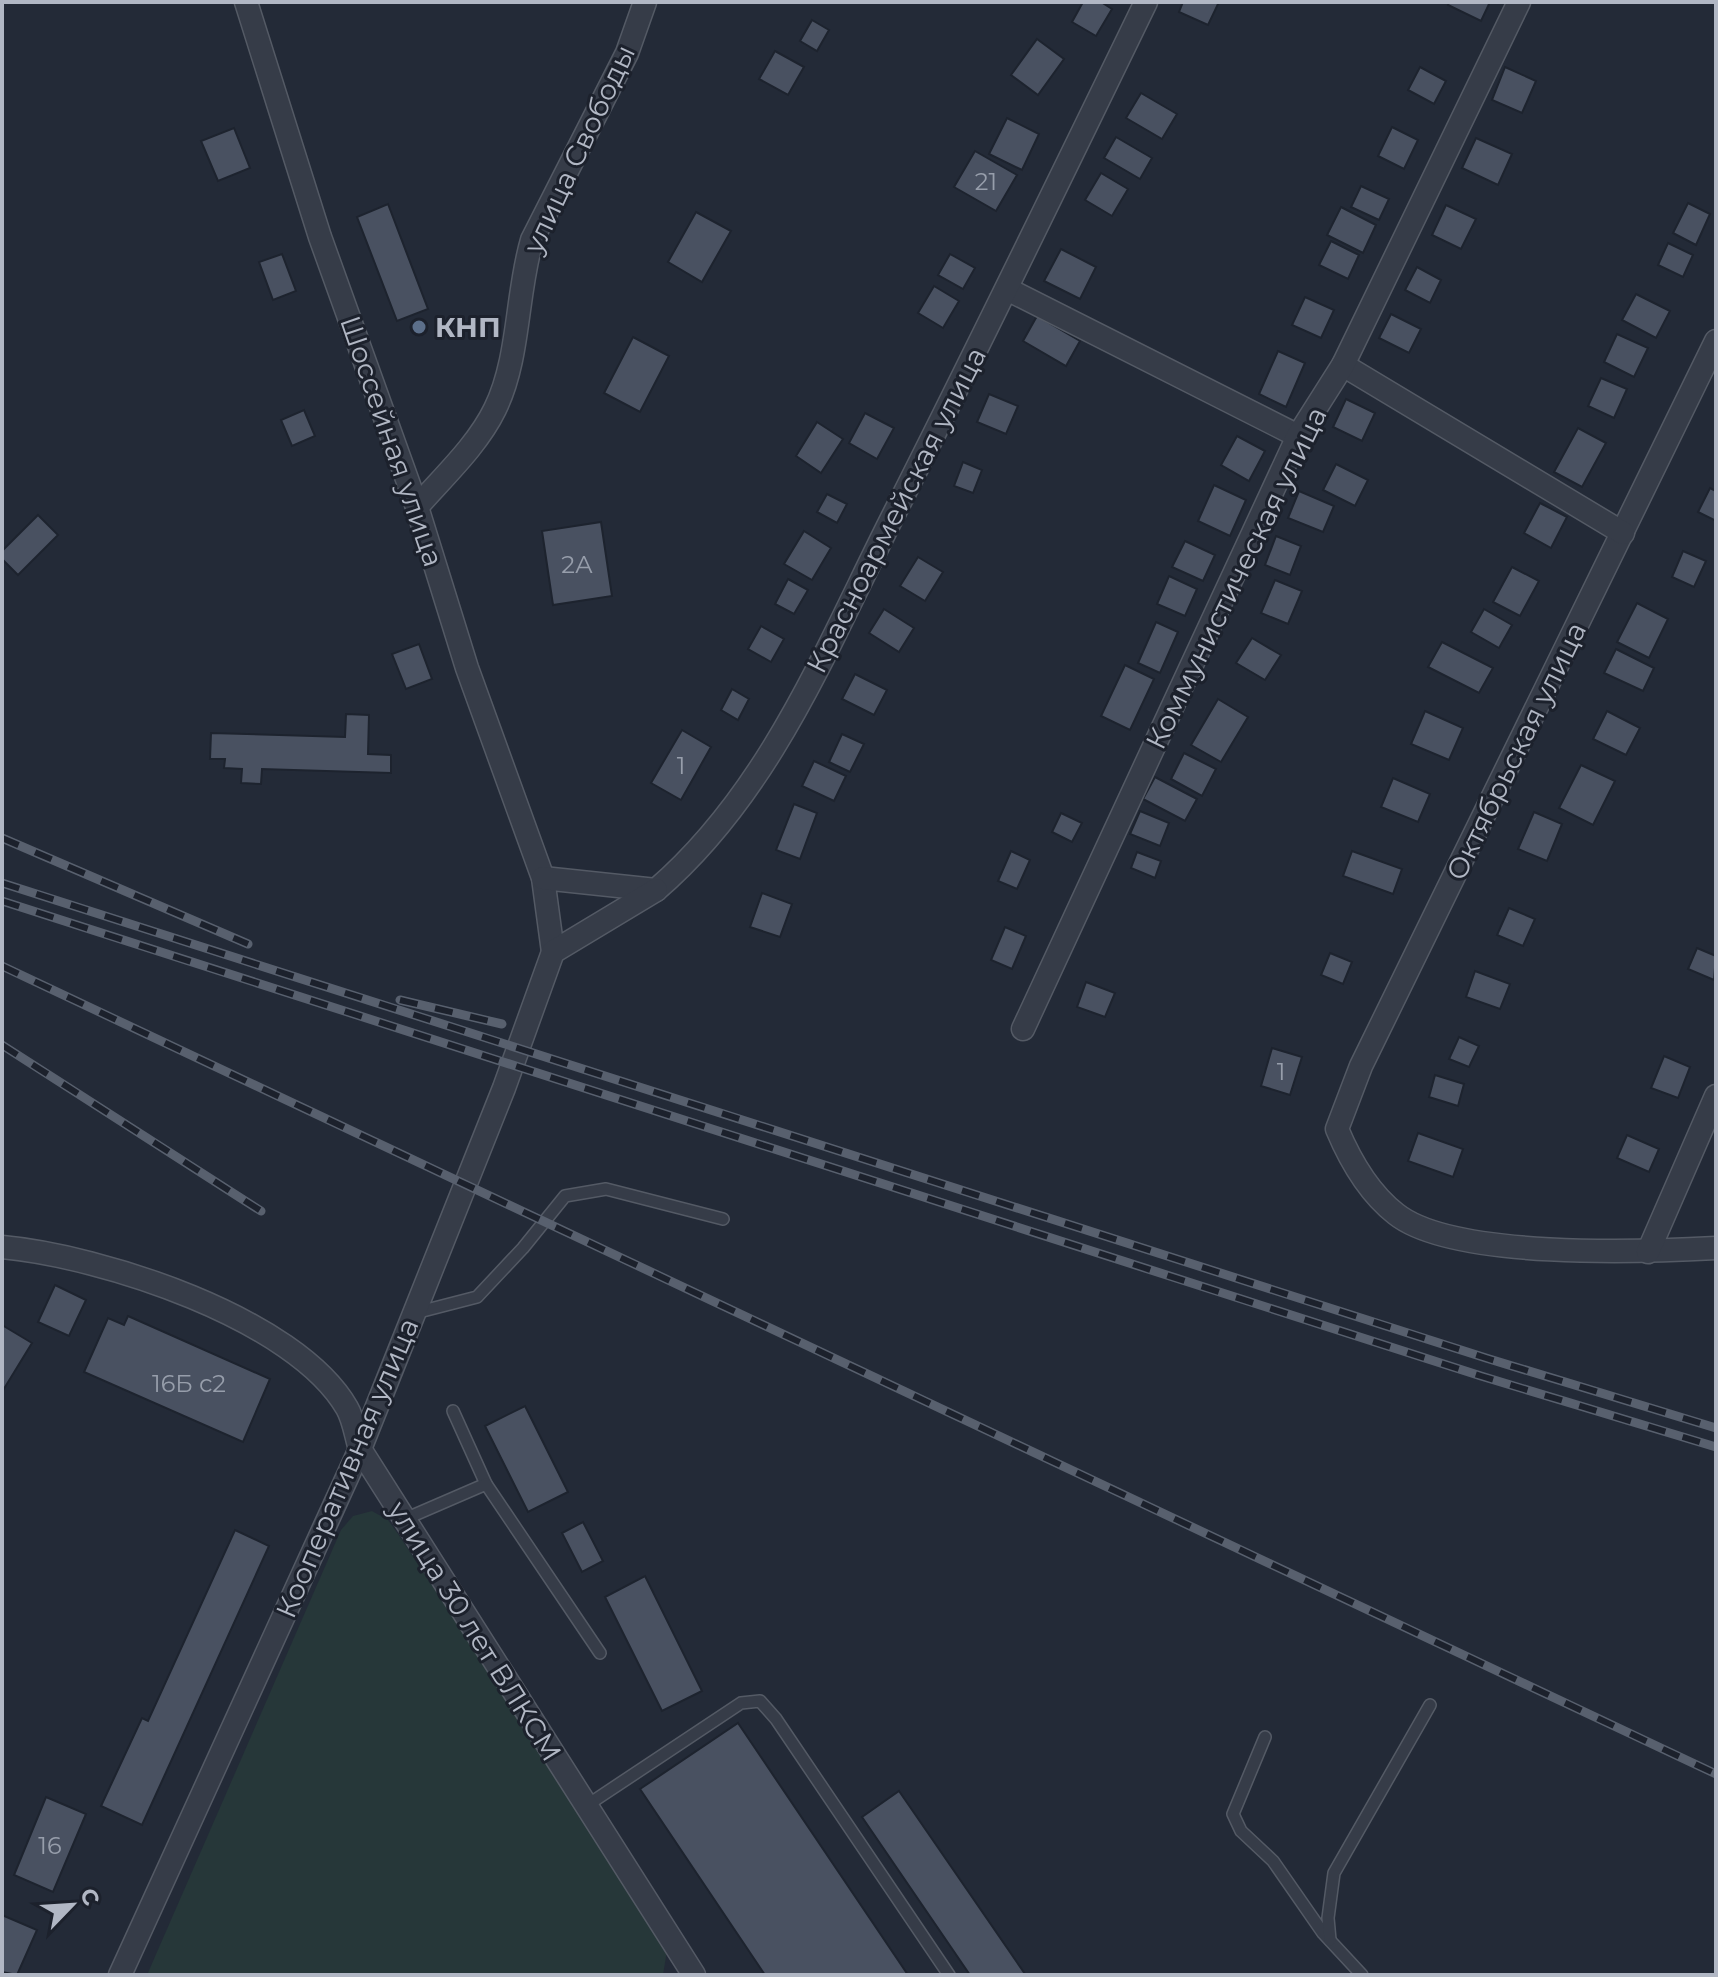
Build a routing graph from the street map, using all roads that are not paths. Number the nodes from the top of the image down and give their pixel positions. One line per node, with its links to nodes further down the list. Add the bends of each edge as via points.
1 (246, 2): 9 (street, Шоссейная улица, via 320,237)
2 (645, 2): 9 (street, улица Свободы, via 627,53 532,240 506,381 494,410)
3 (1146, 2): 5 (street, Красноармейская улица)
4 (1519, 2): 7 (street, Коммунистическая улица)
5 (1007, 289): 8 (street); 12 (street, Красноармейская улица, via 785,729 714,834)
6 (1716, 341): 10 (street, Октябрьская улица)
7 (1343, 365): 8 (street, Коммунистическая улица); 10 (street)
8 (1298, 436): 14 (street, Коммунистическая улица)
9 (417, 507): 11 (street, Шоссейная улица, via 467,668)
10 (1623, 533): 19 (street, Октябрьская улица, via 1361,1066 1337,1129 1352,1163 1397,1215 1450,1239)
11 (543, 878): 12 (street); 13 (street, Кооперативная улица)
12 (656, 890): 13 (street)
13 (553, 952): 20 (street, Кооперативная улица)
14 (1023, 1029)
15 (1716, 1096): 19 (street)
16 (723, 1219): 20 (lane, via 606,1189 565,1196 477,1297)
17 (2, 1247): 22 (street, улица 30 лет ВЛКСМ, via 33,1249 129,1274 263,1332 314,1369 348,1409)
18 (1716, 1248): 19 (street, Октябрьская улица)
19 (1648, 1252)
20 (414, 1313): 22 (street, Кооперативная улица)
21 (453, 1411): 23 (lane)
22 (360, 1449): 24 (street, улица 30 лет ВЛКСМ); 31 (street, Кооперативная улица)
23 (486, 1484): 24 (lane); 25 (lane)
24 (405, 1519): 28 (street, улица 30 лет ВЛКСМ)
25 (600, 1653)
26 (1430, 1705): 29 (lane, via 1334,1873)
27 (1265, 1737): 29 (lane, via 1233,1814)
28 (586, 1806): 30 (street, улица 30 лет ВЛКСМ); 32 (lane, via 741,1703 760,1701)
29 (1330, 1941): 33 (lane)
30 (687, 1971)
31 (120, 1975)
32 (949, 1975)
33 (1362, 1975)

